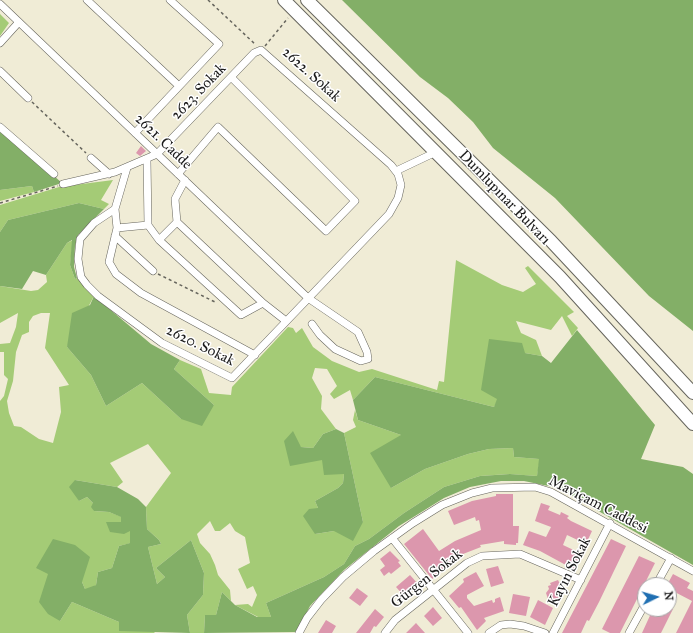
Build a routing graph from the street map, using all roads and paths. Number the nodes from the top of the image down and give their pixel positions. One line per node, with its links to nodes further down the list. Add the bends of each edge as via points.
1 (87, 0): 13 (street)
2 (170, 0): 13 (street, via 219,44)
3 (208, 0): 10 (path, 2622. Sokak)
4 (284, 0): 7 (highway, Dumlupınar Bulvarı)
5 (307, 0): 41 (highway, Dumlupınar Bulvarı, via 551,241)
6 (0, 4): 8 (street, 2621. Cadde)
7 (295, 10): 10 (path); 17 (highway, Dumlupınar Bulvarı)
8 (19, 22): 9 (street); 16 (street, 2621. Cadde)
9 (0, 43)
10 (261, 50): 12 (street, 2623. Sokak, via 254,53); 22 (street, 2622. Sokak)
11 (0, 71): 14 (street)
12 (231, 77): 18 (street, 2623. Sokak); 25 (street, via 355,201 326,231 218,127)
13 (179, 86): 16 (street)
14 (28, 98): 19 (path)
15 (0, 127): 23 (street)
16 (135, 133): 18 (street, 2621. Cadde)
17 (436, 152): 22 (street); 42 (highway, Dumlupınar Bulvarı, via 560,277)
18 (157, 154): 20 (street, 2623. Sokak); 25 (street, 2621. Cadde)
19 (91, 158): 24 (street)
20 (147, 160): 21 (street, 2623. Sokak); 31 (street)
21 (127, 168): 24 (street, 2623. Sokak); 29 (street)
22 (396, 171): 35 (street, 2620. Sokak, via 401,188 391,211)
23 (54, 174)
24 (109, 174): 27 (street, 2623. Sokak)
25 (178, 174): 26 (street, 2621. Cadde)
26 (184, 180): 30 (street, via 175,199); 35 (street, 2621. Cadde)
27 (63, 184): 28 (path)
28 (0, 203)
29 (115, 209): 32 (street); 40 (street, 2620. Sokak, via 94,223 80,239 79,267 81,277 89,288 165,346 232,378)
30 (177, 222): 33 (street); 36 (street)
31 (148, 225): 32 (street); 33 (street)
32 (116, 232): 34 (street); 40 (street, via 110,265 127,284 141,294)
33 (159, 240): 36 (street, via 241,315)
34 (152, 271): 37 (path)
35 (308, 298): 38 (street, 2620. Sokak); 39 (street, 2621. Cadde, via 358,332 368,359 361,361 335,349)
36 (263, 303): 38 (street)
37 (220, 305)
38 (286, 322): 40 (street, 2620. Sokak)
39 (312, 324)
40 (255, 354)
41 (693, 393)
42 (693, 424)
43 (610, 523): 44 (street, Maviçam Caddesi, via 543,489 505,487 482,490 456,499); 45 (street, Maviçam Caddesi); 48 (street, Kayın Sokak)
44 (392, 538): 49 (street); 51 (street, Maviçam Caddesi, via 356,565 331,589 308,618)
45 (671, 558): 46 (street, Maviçam Caddesi); 47 (street)
46 (693, 571)
47 (660, 577)
48 (581, 580): 49 (street, Gürgen Sokak, via 528,557 496,554 475,559); 56 (street, Kayın Sokak)
49 (434, 590): 52 (street, Gürgen Sokak, via 395,620); 53 (street)
50 (638, 617): 57 (street)
51 (300, 633)
52 (385, 633)
53 (468, 633)
54 (490, 633): 55 (street, via 501,625 510,624)
55 (545, 633)
56 (553, 633)
57 (629, 633)

